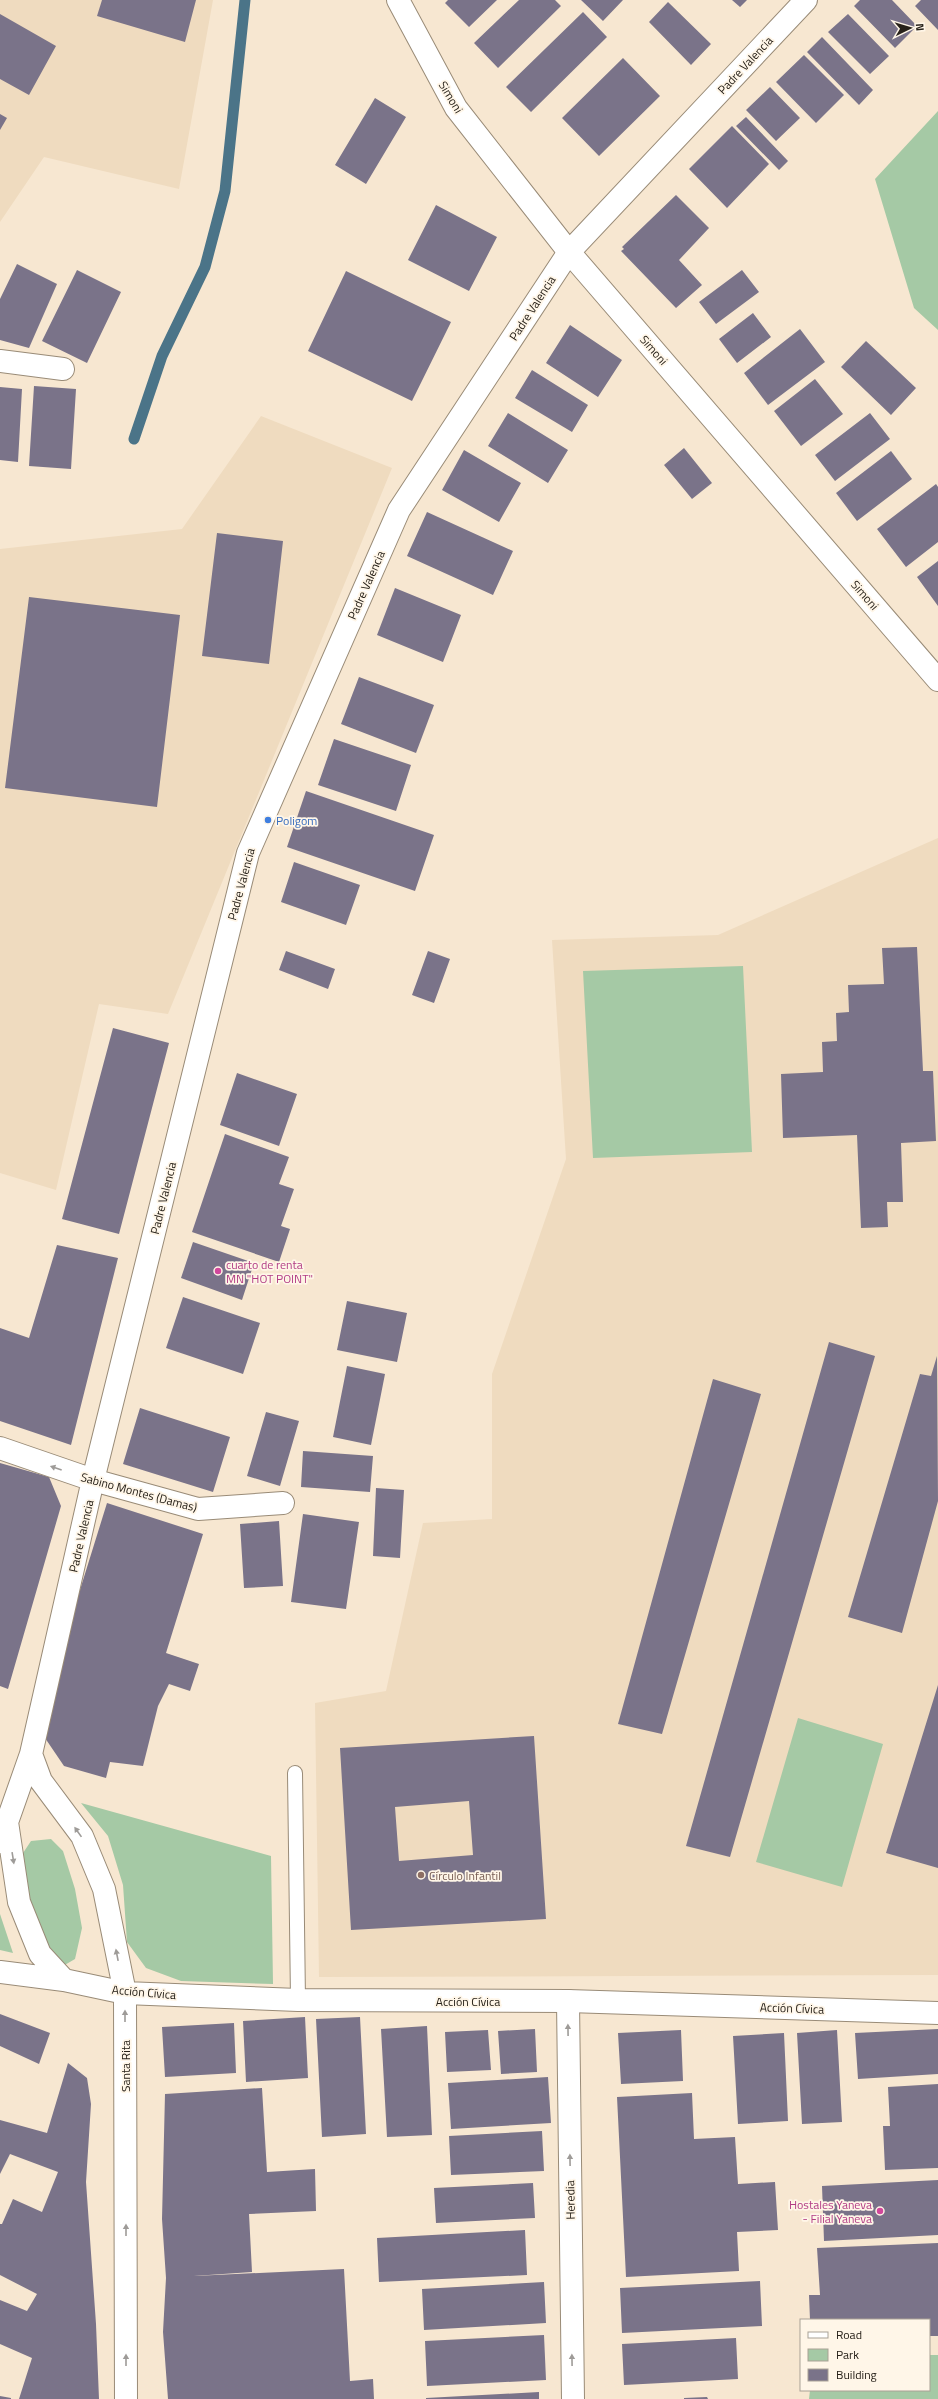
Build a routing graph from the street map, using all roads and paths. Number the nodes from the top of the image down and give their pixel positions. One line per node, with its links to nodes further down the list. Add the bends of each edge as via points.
1 (398, 0): 3 (street, Simoni, via 456,108)
2 (806, 0): 3 (street, Padre Valencia)
3 (568, 252): 6 (street, Simoni); 8 (street, Padre Valencia, via 399,510 248,853)
4 (0, 361): 5 (street)
5 (63, 369)
6 (938, 680)
7 (0, 1448): 8 (street, Sabino Montes (Damas), one-way to 7)
8 (93, 1480): 9 (street, Sabino Montes (Damas), via 198,1509); 10 (street, Padre Valencia)
9 (283, 1503)
10 (31, 1754): 12 (street, Padre Valencia); 16 (street, Santa Rita, one-way to 10, via 104,1889 82,1836 41,1781)
11 (295, 1773): 17 (lane)
12 (7, 1819): 13 (street, Padre Valencia); 15 (street, one-way to 15, via 19,1902 40,1954)
13 (0, 1842)
14 (0, 1972): 15 (street, Acción Cívica)
15 (64, 1980): 16 (street, Acción Cívica)
16 (125, 1993): 17 (street, Acción Cívica); 20 (street, Santa Rita, one-way to 16)
17 (298, 2000): 18 (street, Acción Cívica)
18 (568, 2001): 19 (street, Acción Cívica); 21 (street, Heredia, one-way to 18)
19 (938, 2013)
20 (126, 2399)
21 (573, 2399)

